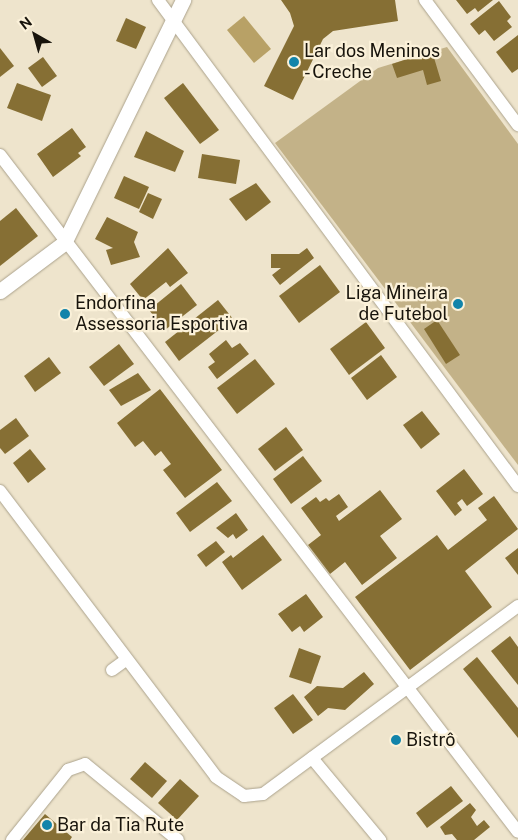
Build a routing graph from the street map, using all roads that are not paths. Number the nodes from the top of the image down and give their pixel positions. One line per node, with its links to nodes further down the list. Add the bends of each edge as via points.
1 (158, 0): 4 (street)
2 (183, 0): 4 (street)
3 (426, 0): 5 (street)
4 (173, 21): 7 (street); 9 (street)
5 (518, 125)
6 (0, 155): 7 (street)
7 (64, 243): 8 (street); 14 (street)
8 (0, 291)
9 (518, 486)
10 (0, 491): 12 (street)
11 (518, 606): 14 (street)
12 (126, 660): 13 (street); 15 (street, via 216,777 244,796 263,794)
13 (112, 670)
14 (406, 688): 15 (street); 16 (street)
15 (312, 758): 19 (street)
16 (518, 832)
17 (12, 840): 18 (street, via 61,777 76,765 85,764)
18 (178, 840)
19 (380, 840)

